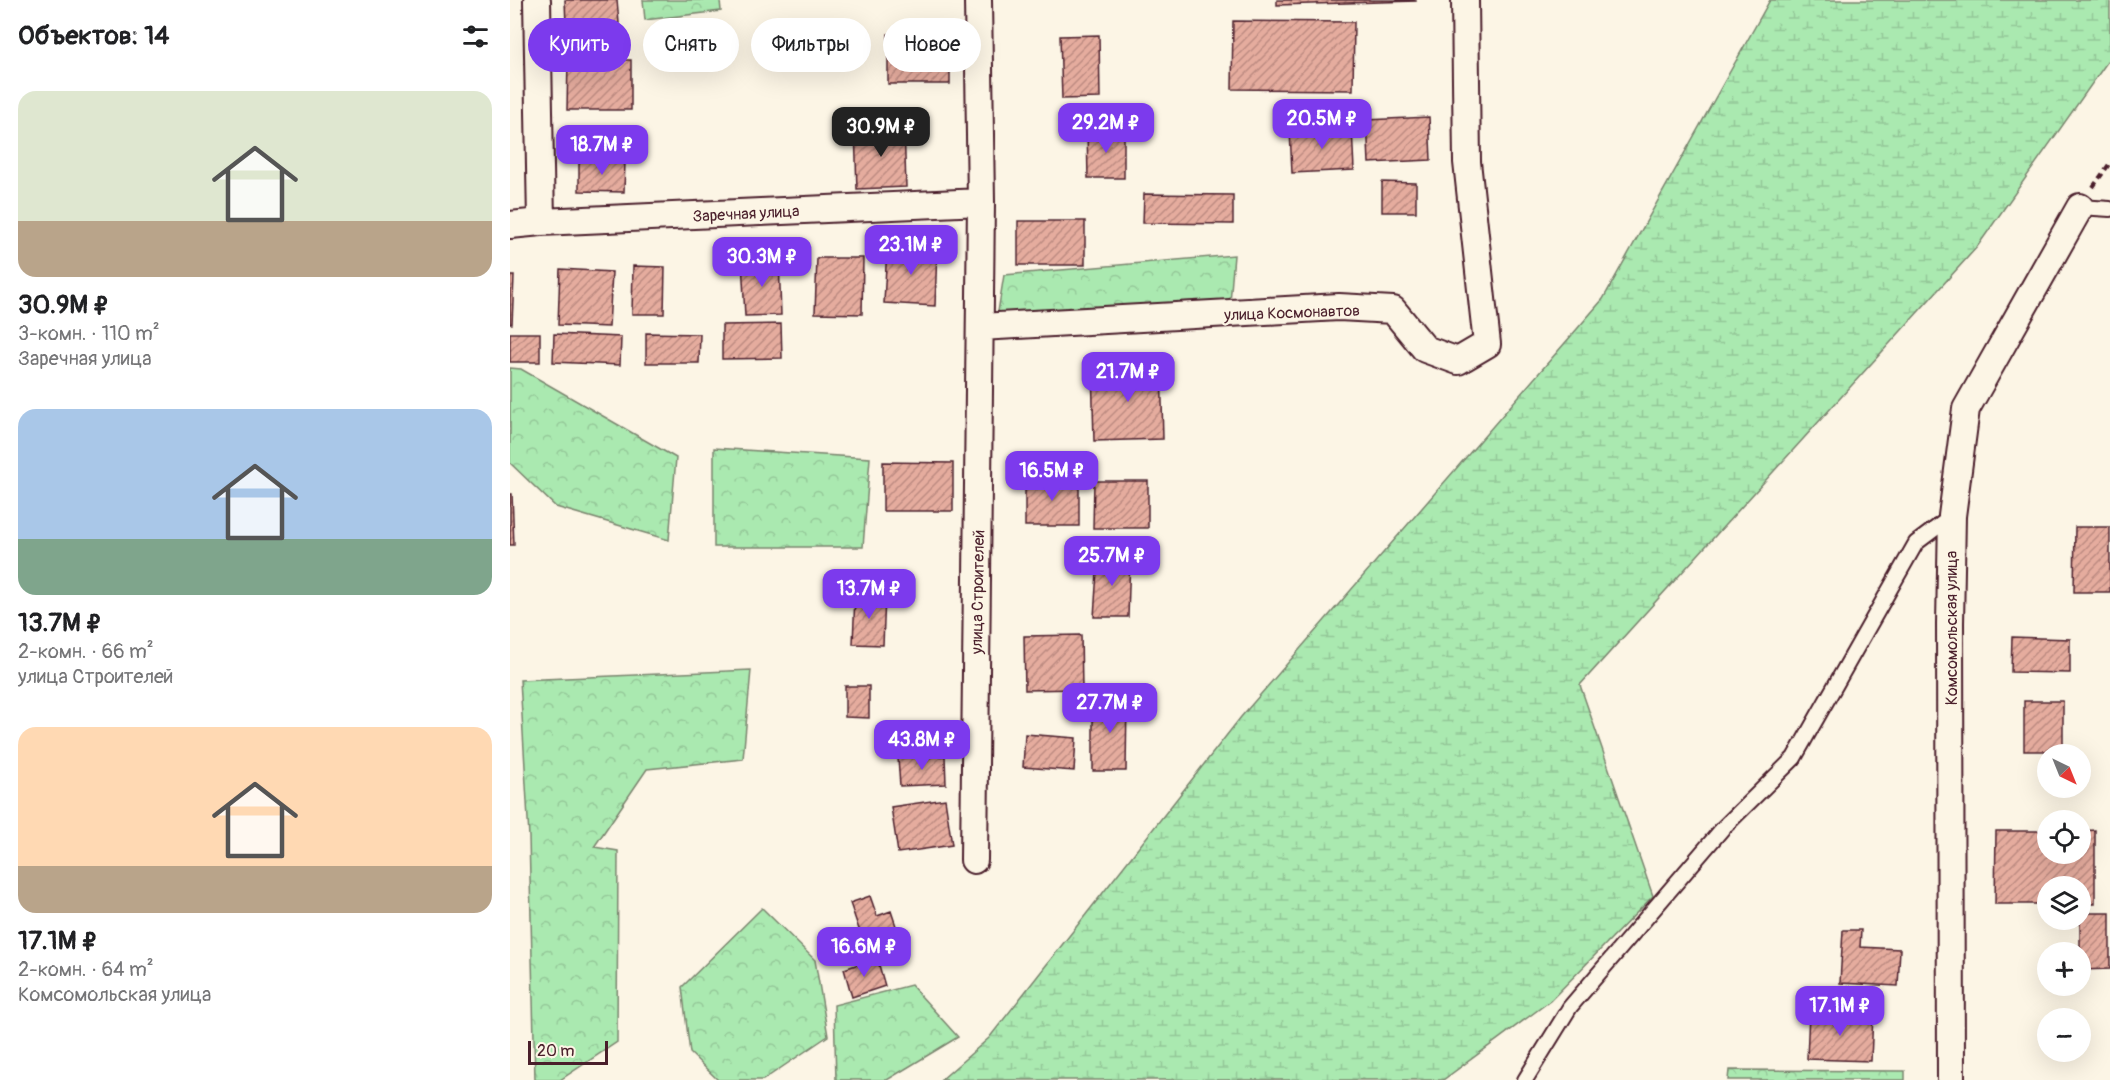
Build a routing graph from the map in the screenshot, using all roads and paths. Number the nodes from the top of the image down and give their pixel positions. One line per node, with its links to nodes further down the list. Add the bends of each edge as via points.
1 (537, 0): 7 (street)
2 (978, 0): 4 (street, улица Строителей)
3 (1465, 0): 9 (street, улица Космонавтов, via 1467,162 1487,344 1458,360 1425,349 1393,310 1339,307)
4 (981, 202): 7 (street, Заречная улица); 9 (street, улица Строителей)
5 (2080, 207): 6 (lane); 10 (street, Комсомольская улица, via 1966,409)
6 (2110, 209)
7 (542, 222): 8 (street, Заречная улица)
8 (510, 225)
9 (980, 327): 11 (street, улица Строителей)
10 (1952, 516): 12 (lane, via 1916,543 1794,758 1723,828 1578,998); 13 (street, Комсомольская улица)
11 (974, 860)
12 (1525, 1080)
13 (1951, 1080)

